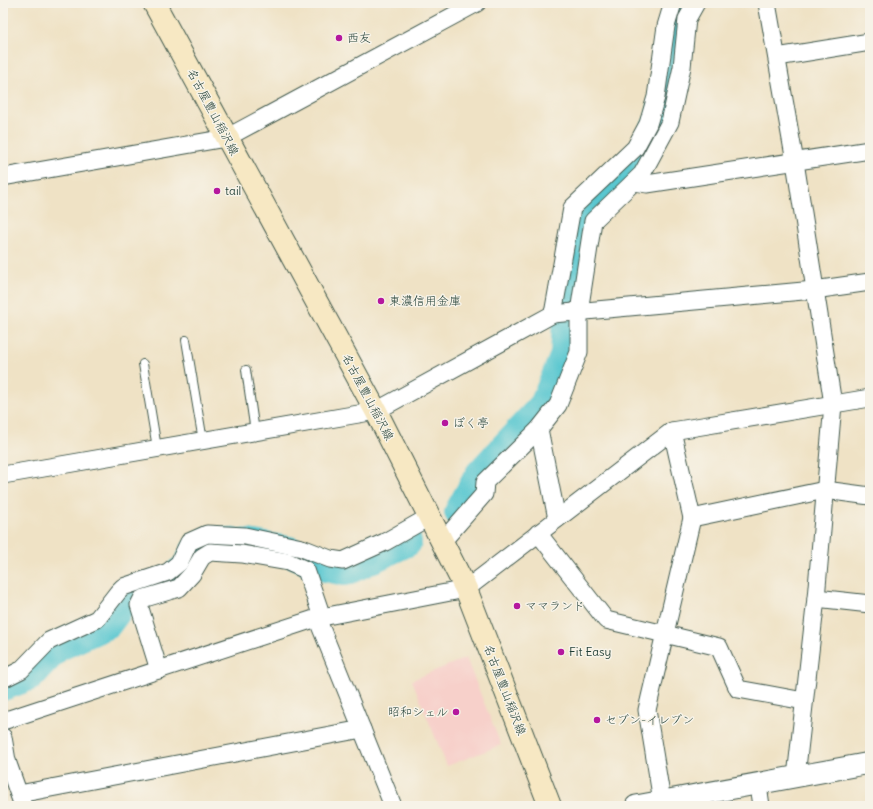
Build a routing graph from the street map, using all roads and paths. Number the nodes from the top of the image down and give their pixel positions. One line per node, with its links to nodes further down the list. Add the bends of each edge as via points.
1 (154, 3): 8 (main road, 名古屋豊山稲沢線)
2 (477, 3): 8 (street)
3 (673, 3): 15 (street, via 666,26 656,97 648,124 635,148 572,208)
4 (696, 3): 12 (street, via 687,19 682,67 670,122 642,174)
5 (767, 3): 7 (street)
6 (870, 42): 7 (street)
7 (777, 57): 10 (street)
8 (226, 138): 11 (street); 21 (main road, 名古屋豊山稲沢線)
9 (870, 150): 10 (street)
10 (795, 162): 12 (street, via 647,184); 14 (street)
11 (3, 177)
12 (634, 182): 15 (street, via 593,221)
13 (870, 282): 14 (street)
14 (814, 290): 15 (street); 20 (street)
15 (566, 313): 21 (street); 22 (street, via 579,352 558,405)
16 (186, 340): 25 (lane)
17 (143, 364): 26 (lane)
18 (246, 370): 24 (lane)
19 (870, 398): 20 (street)
20 (833, 404): 23 (street); 28 (street)
21 (376, 411): 24 (street); 30 (main road, 名古屋豊山稲沢線)
22 (539, 430): 32 (street); 34 (street, via 485,482 484,494)
23 (672, 431): 31 (street); 32 (street)
24 (255, 432): 25 (street)
25 (203, 441): 26 (street)
26 (157, 448): 27 (street)
27 (3, 475)
28 (825, 490): 29 (street); 31 (street); 36 (street)
29 (870, 496)
30 (430, 517): 34 (main road, 名古屋豊山稲沢線); 41 (street, via 385,542 343,561 330,559 302,548 252,538 207,534 189,542 179,563 168,572 123,587 97,619 48,641 21,670)
31 (692, 518): 39 (street)
32 (557, 519): 33 (street)
33 (538, 533): 35 (street); 39 (street, via 606,620)
34 (442, 542): 35 (main road, 名古屋豊山稲沢線)
35 (466, 589): 38 (street); 53 (main road, 名古屋豊山稲沢線)
36 (816, 598): 37 (street); 42 (street)
37 (870, 604)
38 (320, 618): 40 (street); 40 (street, via 306,570 288,562 242,554 210,552 202,557 192,574 179,588 142,599 139,605); 44 (street)
39 (665, 635): 42 (street, via 718,647 738,689); 51 (street, via 647,710)
40 (159, 670): 43 (street)
41 (3, 680)
42 (804, 701): 48 (street)
43 (3, 721)
44 (362, 729): 50 (street); 52 (street)
45 (3, 736): 46 (street)
46 (5, 761): 50 (street)
47 (870, 763): 48 (street)
48 (796, 777): 49 (street)
49 (758, 785): 51 (street); 55 (street)
50 (21, 800)
51 (662, 801): 54 (street)
52 (393, 806)
53 (550, 806)
54 (636, 806)
55 (761, 806)

